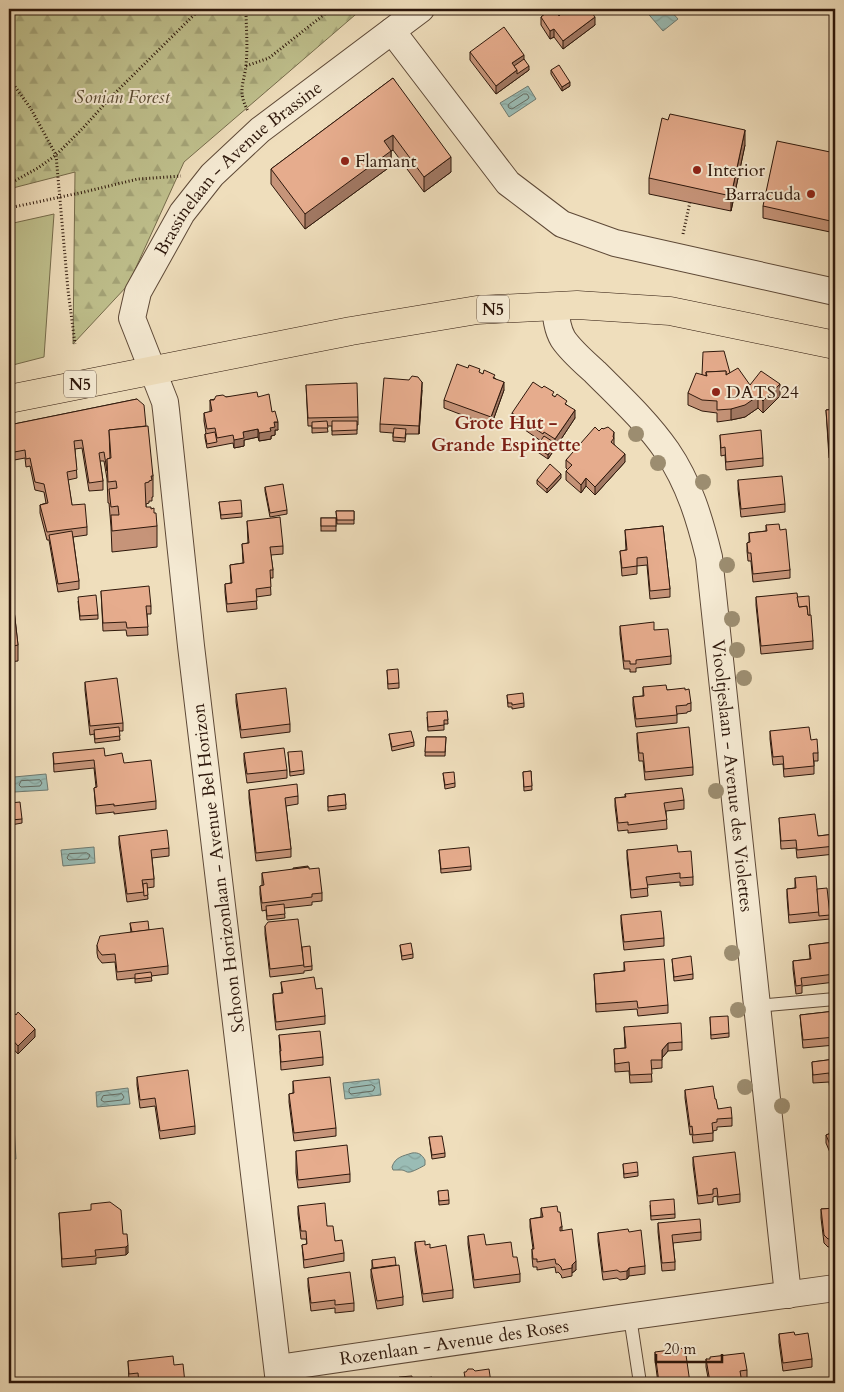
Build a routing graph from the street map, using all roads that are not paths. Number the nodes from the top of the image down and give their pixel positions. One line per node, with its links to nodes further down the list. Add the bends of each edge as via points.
1 (421, 9): 2 (street, Brassinelaan - Avenue Brassine)
2 (392, 30): 3 (street, via 500,174 562,224 615,243); 6 (street, Brassinelaan - Avenue Brassine, via 260,130 212,175 182,213 138,292 132,318)
3 (835, 292)
4 (555, 306): 5 (main road, N5, via 670,310); 6 (main road, N5, via 477,310); 9 (street, Viooltjeslaan - Avenue des Violettes, via 556,322 564,339 667,451 687,485 700,521 709,557)
5 (835, 345)
6 (152, 370): 7 (main road, N5); 13 (street, Schoon Horizonlaan - Avenue Bel Horizon, via 165,402 191,646)
7 (9, 399)
8 (835, 999): 9 (lane)
9 (757, 1006): 11 (street, Viooltjeslaan - Avenue des Violettes)
10 (835, 1288): 11 (street, Rozenlaan - Avenue des Roses)
11 (788, 1295): 12 (street, Rozenlaan - Avenue des Roses)
12 (630, 1317): 13 (street, Rozenlaan - Avenue des Roses); 14 (lane)
13 (279, 1375)
14 (640, 1383)

